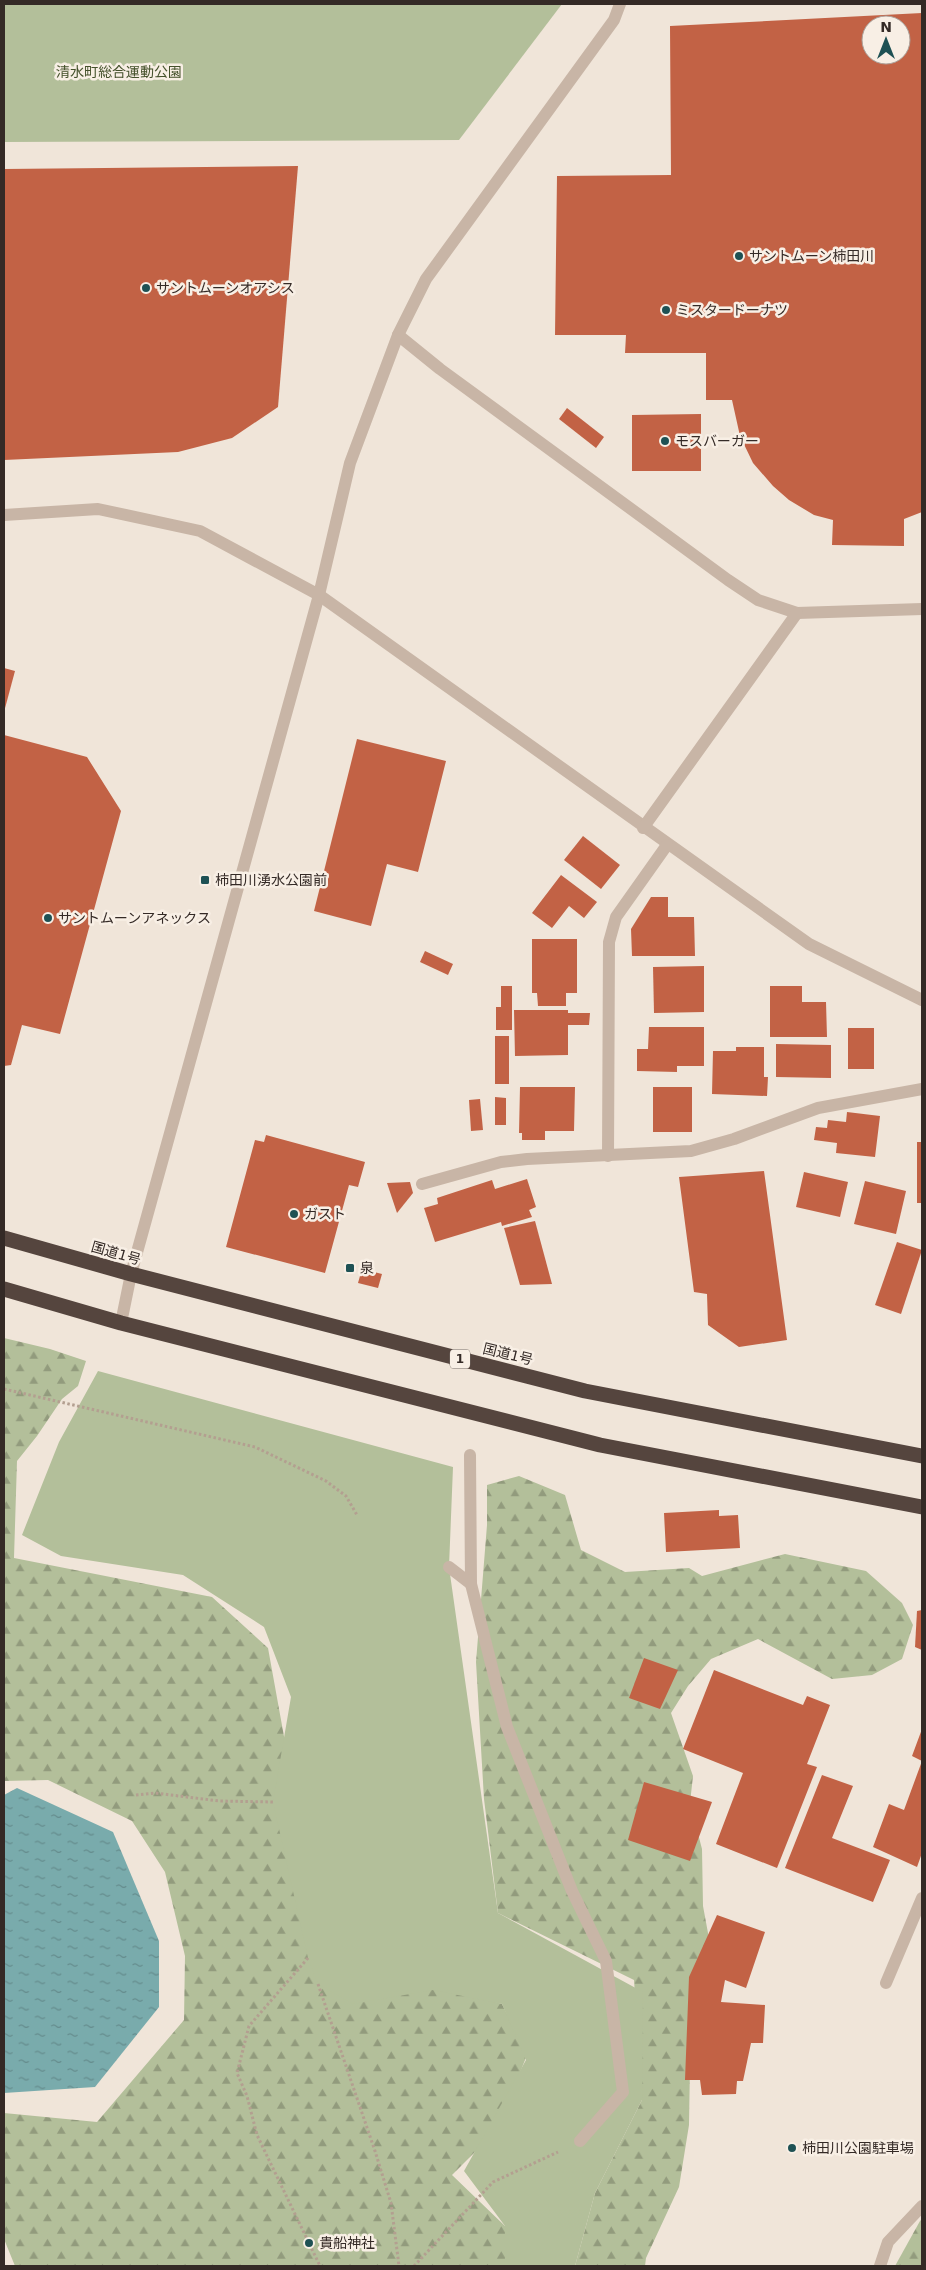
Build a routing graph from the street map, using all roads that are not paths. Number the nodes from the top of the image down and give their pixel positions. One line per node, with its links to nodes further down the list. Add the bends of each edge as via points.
1 (620, 4): 2 (street, via 614,20 426,279)
2 (398, 335): 4 (street, via 350,463); 6 (street, via 728,580 758,600)
3 (4, 515): 4 (street, via 98,509 200,531)
4 (319, 596): 7 (street); 14 (street)
5 (922, 609): 6 (street)
6 (797, 613): 7 (street)
7 (644, 828): 8 (street)
8 (667, 845): 9 (street, via 809,944); 11 (street, via 616,917 609,942)
9 (922, 1000)
10 (922, 1089): 11 (street, via 818,1108 691,1151)
11 (608, 1156): 12 (street, via 501,1162)
12 (422, 1184)
13 (4, 1238): 14 (highway, 国道1号 / 1)
14 (131, 1274): 16 (street); 18 (highway, 国道1号 / 1, via 585,1391)
15 (4, 1289): 16 (highway)
16 (121, 1323): 19 (highway, via 600,1445)
17 (470, 1455): 21 (street)
18 (922, 1456)
19 (922, 1507)
20 (449, 1567): 21 (street)
21 (471, 1584): 24 (street, via 508,1727 572,1891 606,1961 623,2092)
22 (922, 1898): 23 (street)
23 (886, 1983)
24 (580, 2141)
25 (922, 2206): 26 (street, via 888,2242)
26 (880, 2266)

